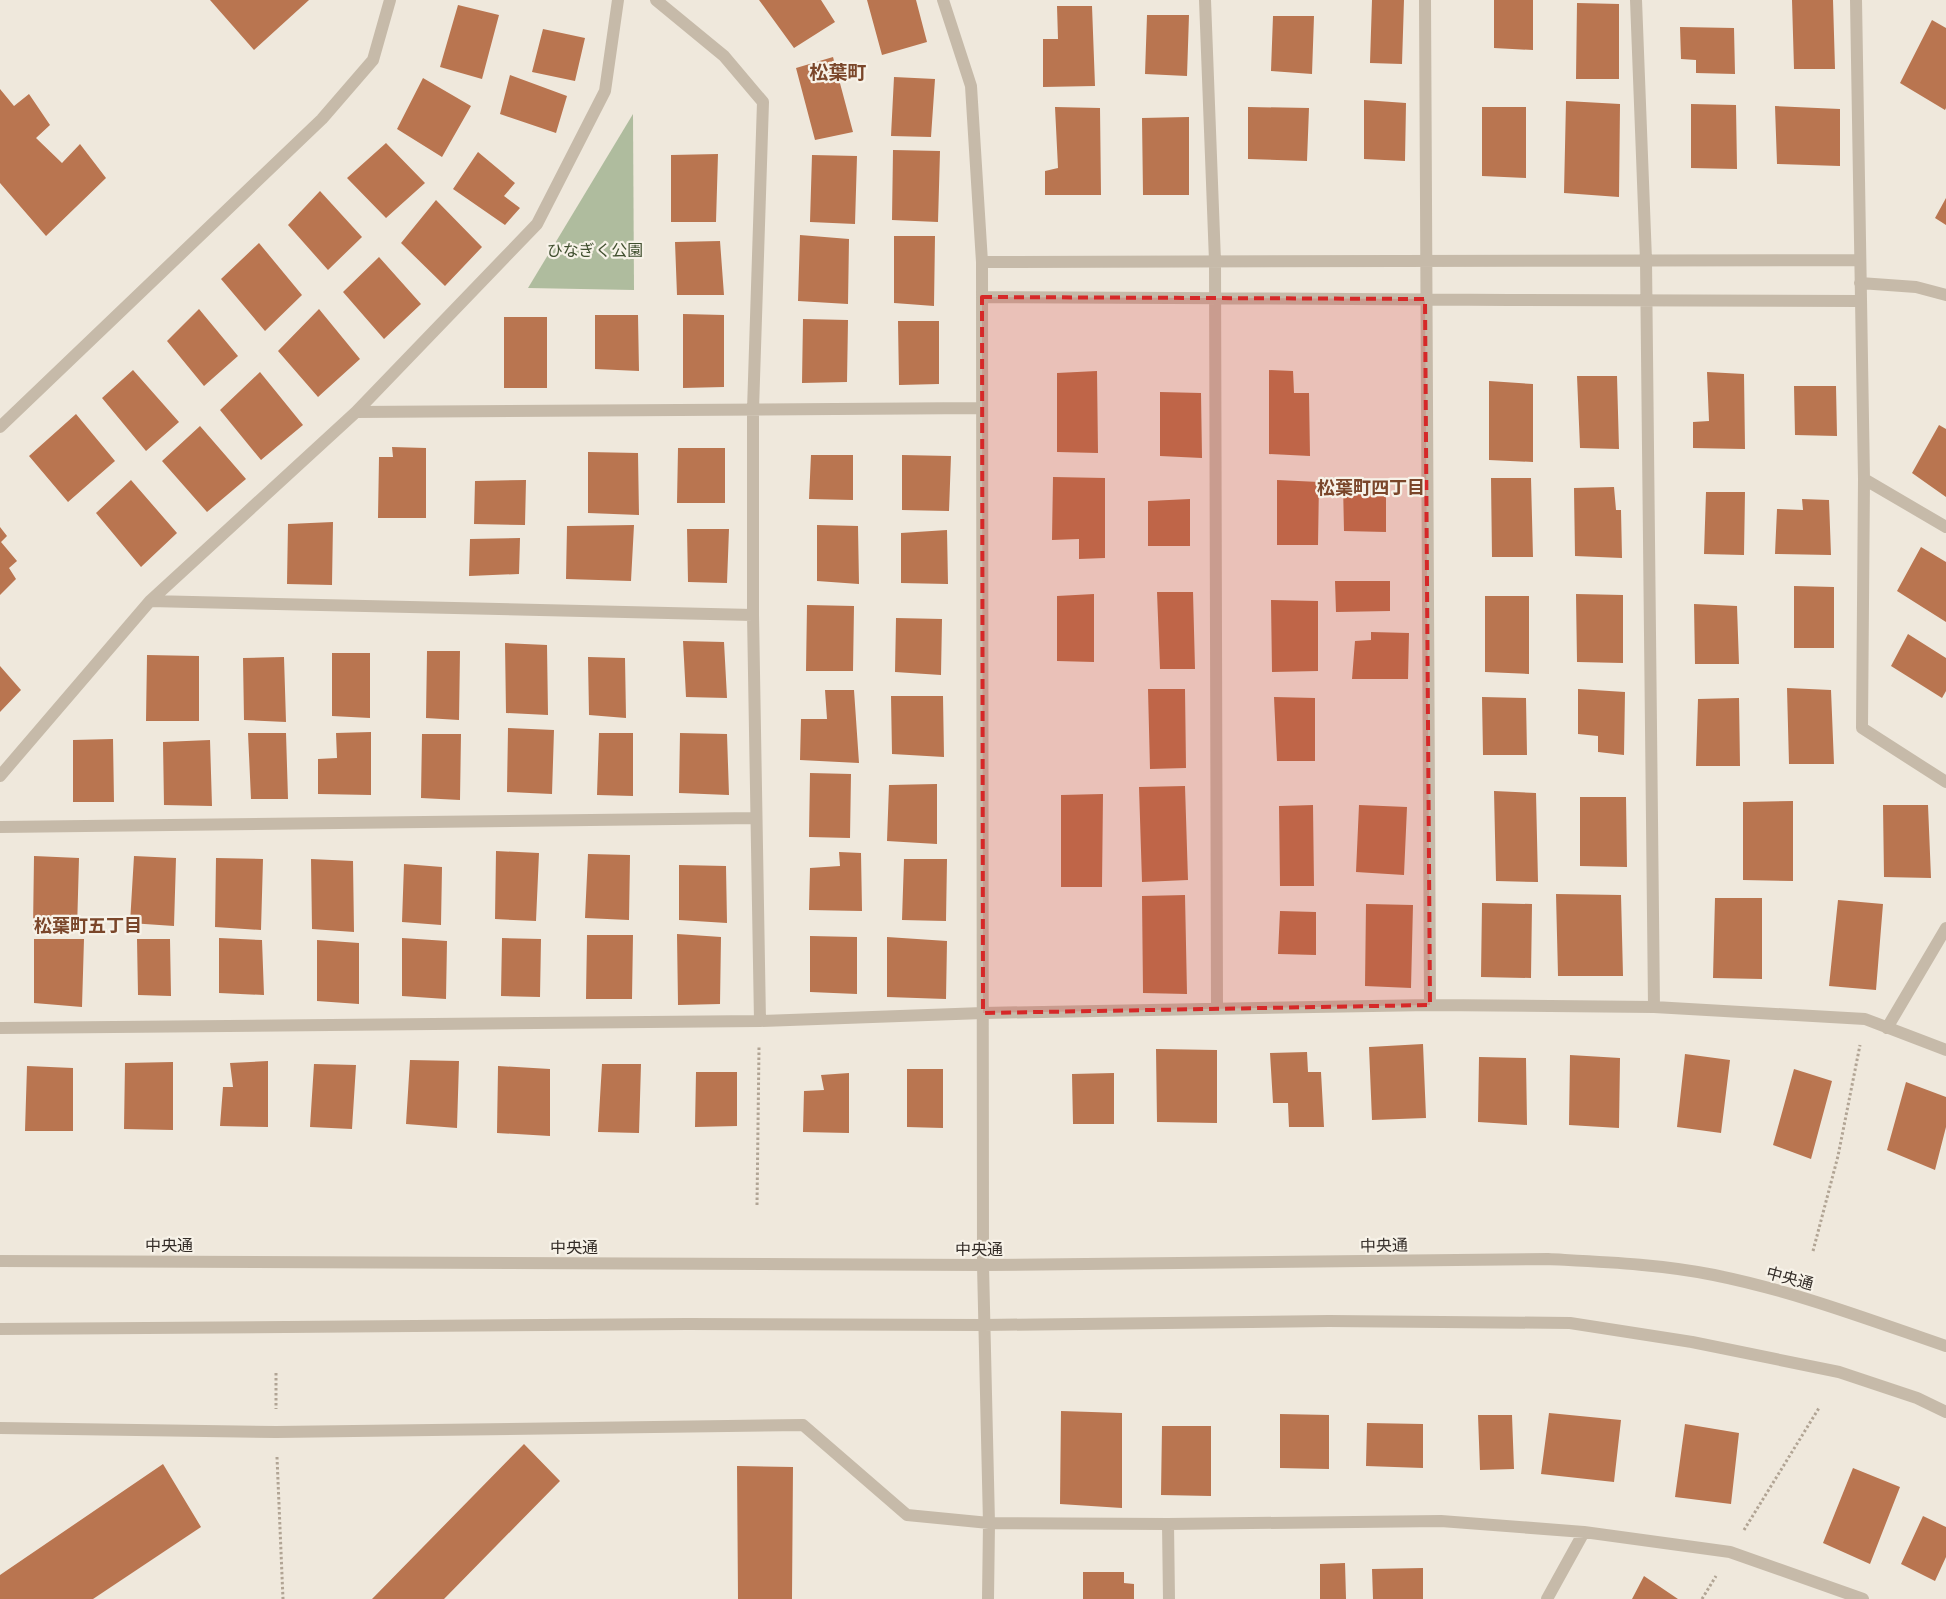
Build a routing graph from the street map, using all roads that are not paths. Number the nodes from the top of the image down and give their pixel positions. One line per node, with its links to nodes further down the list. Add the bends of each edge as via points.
1 (390, 0): 24 (street, via 373,60 322,119)
2 (618, 0): 23 (street, via 605,91 537,224)
3 (656, 0): 22 (street, via 724,56 763,102)
4 (943, 0): 13 (street, via 971,86)
5 (1205, 0): 12 (street)
6 (1424, 0): 9 (street)
7 (1636, 0): 10 (street)
8 (1856, 0): 11 (street)
9 (1426, 260): 10 (street); 12 (street); 17 (street)
10 (1646, 260): 11 (street); 18 (street)
11 (1860, 260): 14 (street)
12 (1215, 261): 13 (street); 19 (street)
13 (982, 262): 16 (street)
14 (1860, 283): 15 (street, via 1916,287); 20 (street)
15 (1946, 295)
16 (982, 297): 19 (street); 21 (street)
17 (1426, 299): 18 (street); 19 (street); 34 (street)
18 (1646, 299): 20 (street); 35 (street)
19 (1214, 300): 36 (street)
20 (1861, 301): 25 (street)
21 (981, 408): 22 (street); 37 (street)
22 (753, 410): 23 (street); 28 (street)
23 (356, 412): 27 (street)
24 (0, 428)
25 (1864, 479): 26 (street); 30 (street, via 1862,728)
26 (1946, 527)
27 (150, 601): 28 (street); 29 (street)
28 (753, 615): 31 (street)
29 (0, 776)
30 (1946, 782)
31 (756, 818): 32 (street); 38 (street)
32 (0, 827)
33 (1946, 928): 40 (street)
34 (1430, 1005): 35 (street); 36 (street)
35 (1654, 1007): 40 (street, via 1865,1019)
36 (1217, 1008): 37 (street)
37 (983, 1013): 38 (street); 43 (street)
38 (760, 1021): 39 (street)
39 (0, 1028)
40 (1887, 1028): 41 (street)
41 (1946, 1050)
42 (0, 1261): 43 (street, 中央通)
43 (983, 1265): 44 (street); 46 (street, 中央通, via 1548,1259 1632,1264 1714,1275 1808,1299)
44 (984, 1325): 45 (street); 47 (street, via 1329,1321 1570,1323 1701,1344 1839,1372 1917,1398); 49 (street)
45 (0, 1329)
46 (1946, 1346)
47 (1946, 1412)
48 (0, 1428): 49 (street, via 276,1432 804,1425 907,1515)
49 (989, 1524): 50 (street); 53 (street)
50 (1168, 1524): 51 (street, via 1441,1521); 54 (street)
51 (1584, 1532): 52 (street, via 1730,1552); 55 (street)
52 (1859, 1598)
53 (988, 1599)
54 (1169, 1599)
55 (1547, 1599)

